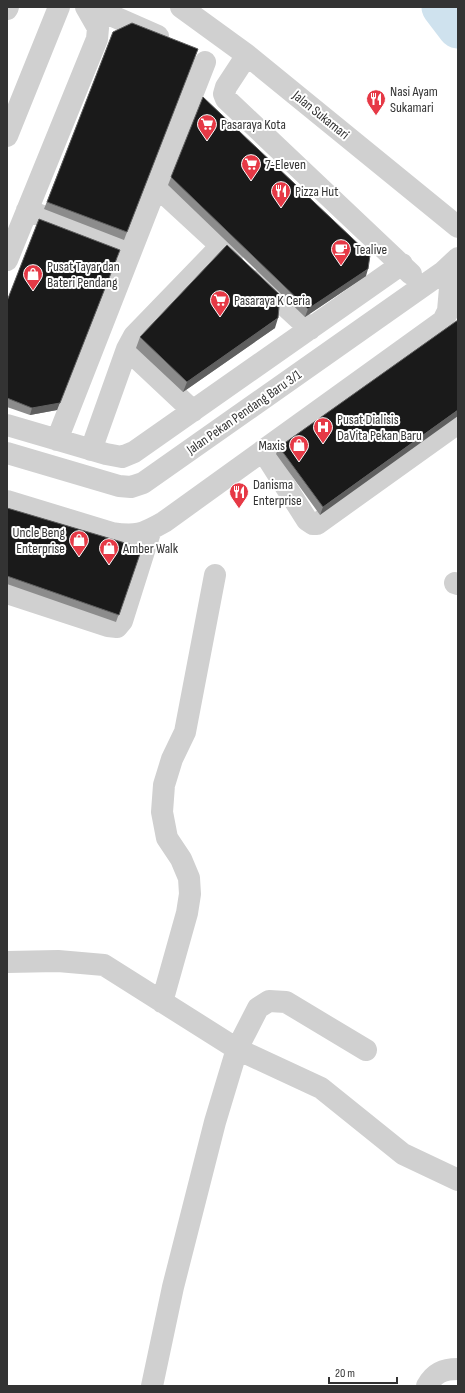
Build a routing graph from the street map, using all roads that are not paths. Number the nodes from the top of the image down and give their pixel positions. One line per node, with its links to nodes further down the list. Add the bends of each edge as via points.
1 (59, 7): 8 (street)
2 (86, 7): 10 (street, via 98,28 97,39)
3 (92, 7): 5 (street)
4 (181, 7): 6 (street, Jalan Sukamari)
5 (189, 53): 7 (street); 9 (street)
6 (247, 55): 7 (street); 11 (street, Jalan Sukamari)
7 (231, 79): 15 (street, via 224,94 226,99)
8 (7, 136)
9 (156, 186): 12 (street); 13 (street)
10 (27, 210): 13 (street); 14 (street)
11 (458, 228)
12 (220, 246): 18 (street); 19 (street, via 134,336)
13 (131, 251): 23 (street)
14 (7, 260)
15 (402, 264): 17 (street); 18 (street)
16 (455, 270): 17 (street, Jalan Pekan Pendang Baru 3/1); 25 (street, via 448,311 443,321)
17 (424, 285): 26 (street, Jalan Pekan Pendang Baru 3/1, via 143,483 131,487 119,486)
18 (310, 329): 20 (street)
19 (127, 349): 20 (street); 24 (street)
20 (193, 411): 24 (street, via 134,452 122,457)
21 (458, 423): 25 (street, via 317,524 307,520)
22 (7, 425): 23 (street)
23 (57, 440): 24 (street)
24 (91, 450)
25 (263, 451): 28 (street)
26 (7, 453)
27 (7, 501): 28 (street, via 125,535 139,534)
28 (151, 529): 30 (street, via 122,621 117,627)
29 (214, 575): 32 (street, via 185,732 172,759 164,785 162,812 167,838 181,859 189,878 190,894)
30 (7, 592)
31 (7, 962): 32 (street, via 58,961 104,965)
32 (162, 1002): 33 (street)
33 (237, 1049): 34 (street, via 258,1008 269,1001 286,1002); 35 (street, via 320,1088 402,1154); 37 (street, via 201,1173)
34 (366, 1050)
35 (458, 1180)
36 (458, 1369): 38 (street, via 438,1372)
37 (152, 1386)
38 (427, 1386)

